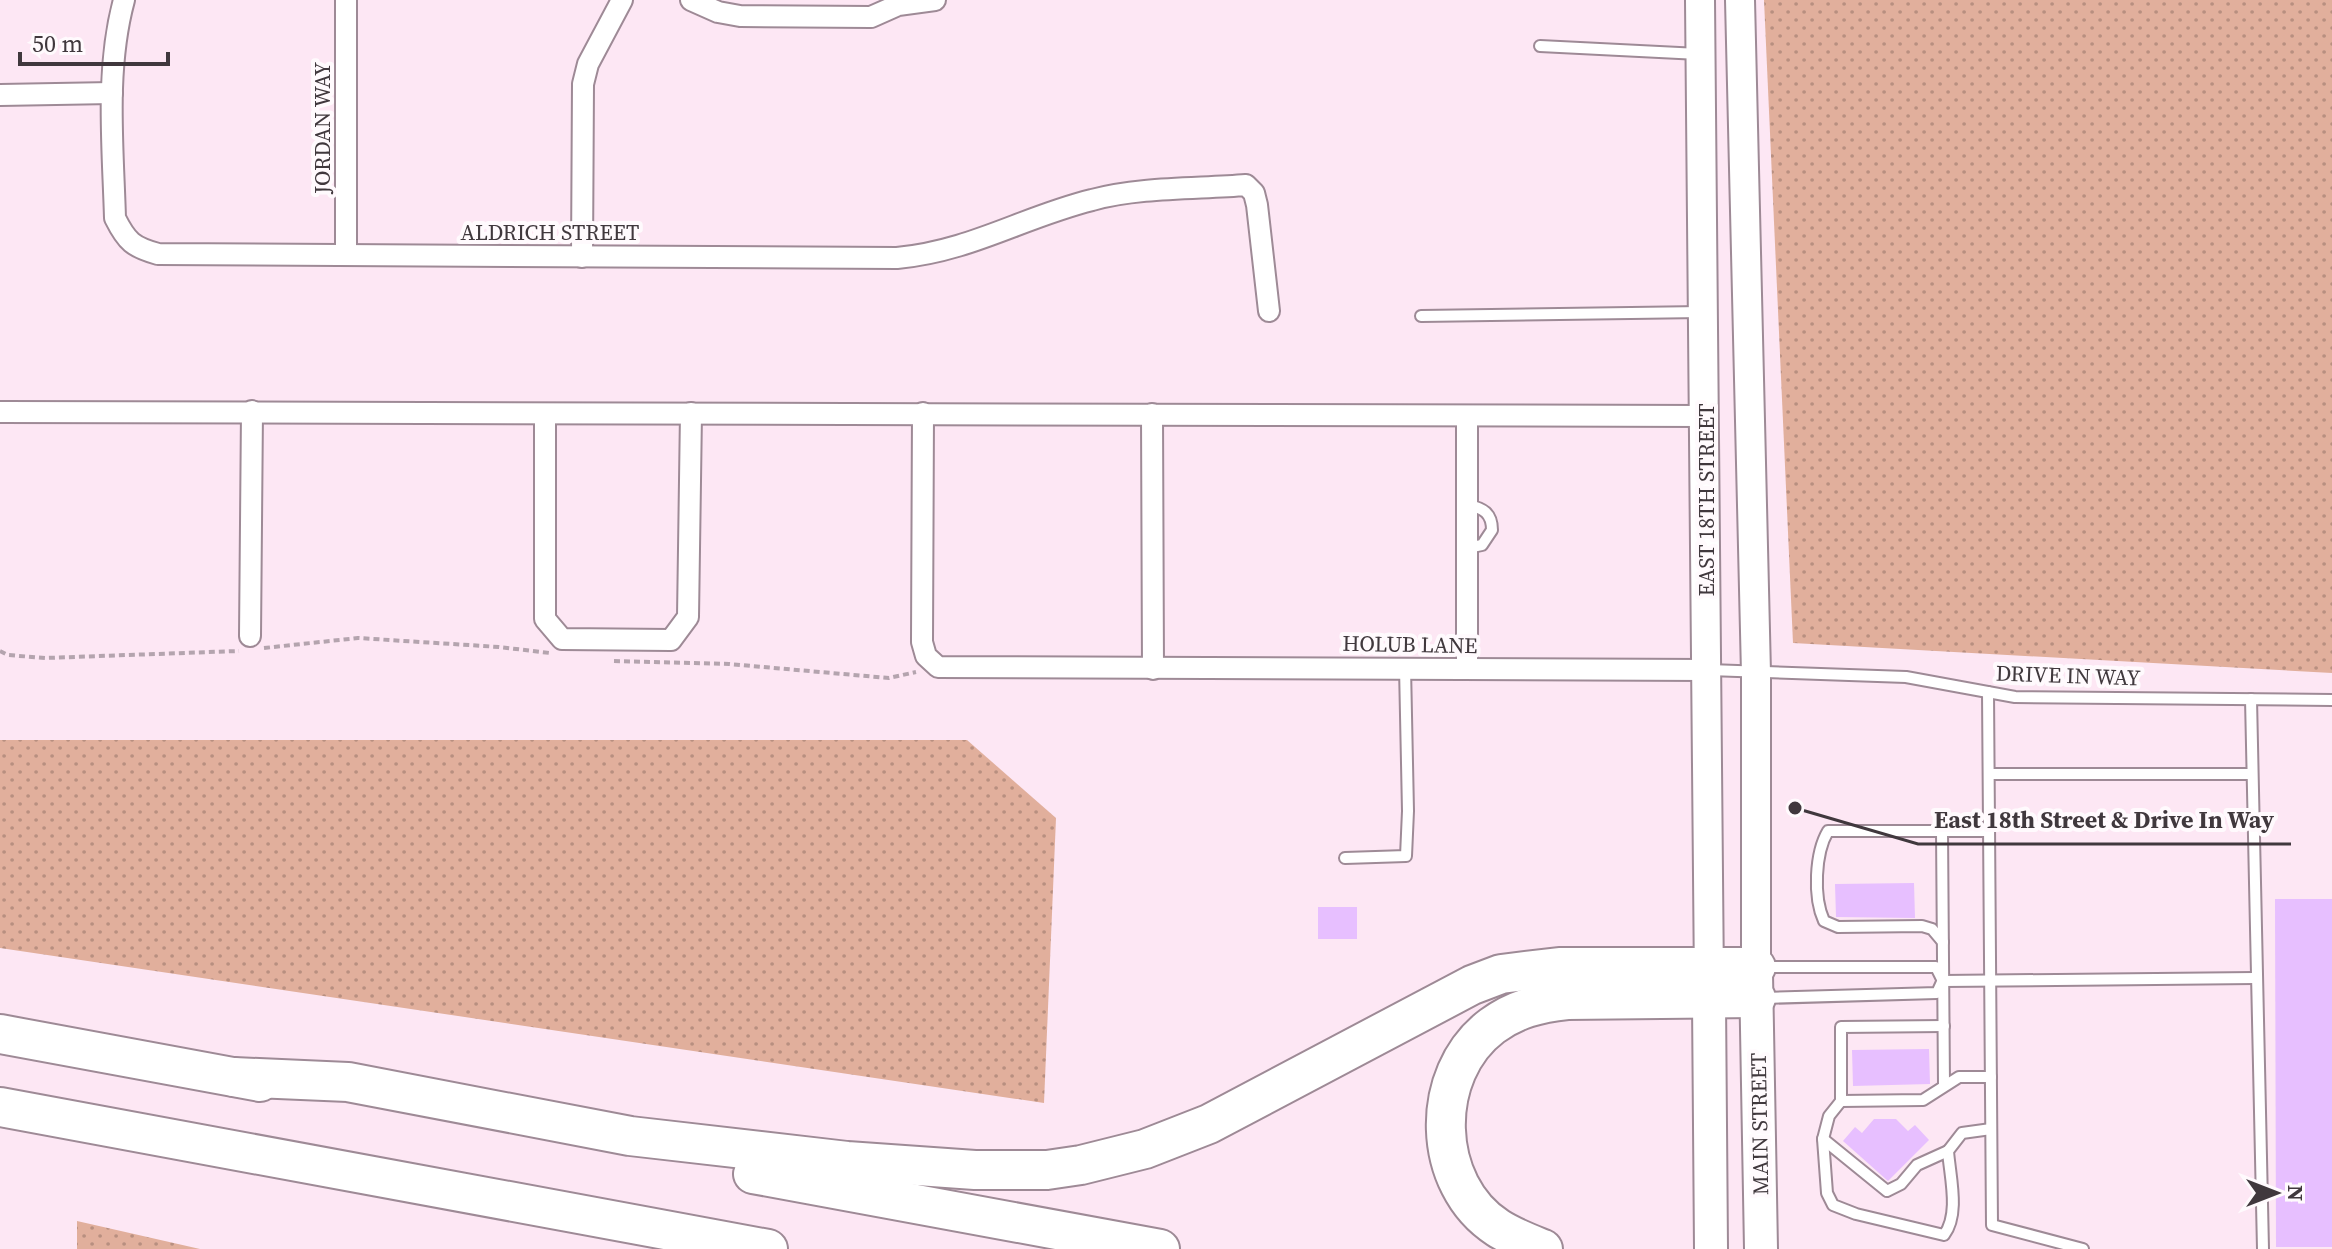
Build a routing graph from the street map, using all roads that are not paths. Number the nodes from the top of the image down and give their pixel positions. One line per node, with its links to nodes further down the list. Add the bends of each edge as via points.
1 (124, 0): 11 (street)
2 (346, 0): 13 (street, JORDAN WAY)
3 (622, 0): 14 (street, via 583,84)
4 (691, 0): 8 (street, via 740,16 871,17)
5 (935, 0): 8 (street)
6 (1700, 0): 10 (main road, EAST 18TH STREET)
7 (1740, 0): 31 (main road, EAST 18TH STREET)
8 (899, 2)
9 (1540, 46): 10 (lane)
10 (1701, 54): 16 (main road, EAST 18TH STREET)
11 (112, 93): 12 (street); 13 (street, ALDRICH STREET, via 115,218 137,248 158,254)
12 (0, 95)
13 (346, 255): 14 (street, ALDRICH STREET)
14 (582, 257): 15 (street, ALDRICH STREET, via 929,255 1117,195 1246,185 1257,205)
15 (1269, 311)
16 (1704, 312): 17 (lane); 24 (main road, EAST 18TH STREET)
17 (1421, 316)
18 (252, 411): 19 (street); 22 (street); 26 (street)
19 (0, 412)
20 (691, 413): 21 (street); 22 (street); 22 (street, via 688,617 671,640 562,639 545,619)
21 (923, 413): 23 (street); 28 (street, HOLUB LANE, via 926,656 938,667)
22 (545, 414)
23 (1152, 414): 25 (street); 28 (street)
24 (1705, 416): 25 (street); 30 (main road, EAST 18TH STREET)
25 (1467, 417): 29 (street)
26 (246, 643)
27 (1405, 667): 28 (street, HOLUB LANE); 29 (street, HOLUB LANE); 39 (lane, via 1406,856)
28 (1153, 669)
29 (1467, 669): 30 (street, HOLUB LANE)
30 (1707, 670): 31 (lane, DRIVE IN WAY); 45 (main road, EAST 18TH STREET)
31 (1756, 673): 32 (lane, DRIVE IN WAY, via 1906,677); 44 (main road, EAST 18TH STREET)
32 (1988, 692): 33 (lane, DRIVE IN WAY, via 2015,697); 35 (lane)
33 (2251, 699): 34 (lane, DRIVE IN WAY); 36 (lane)
34 (2332, 700)
35 (1989, 774): 36 (lane); 38 (lane)
36 (2252, 774): 41 (lane)
37 (1942, 831): 38 (lane); 40 (lane); 40 (lane, via 1828,831 1818,894 1824,921 1838,927 1922,926)
38 (1989, 831): 42 (lane)
39 (1345, 858)
40 (1943, 942): 43 (lane)
41 (2255, 978): 42 (lane); 64 (lane)
42 (1990, 980): 43 (lane); 49 (lane)
43 (1943, 981): 44 (lane, via 1937,993); 44 (lane, via 1936,967); 46 (lane)
44 (1756, 982): 45 (highway); 62 (main road, MAIN STREET)
45 (1710, 984): 48 (highway, via 1559,967 1501,974 1177,1138 1113,1158 1047,1170 933,1168 779,1154 630,1136 348,1082); 60 (highway, via 1537,1003 1490,1027 1456,1072 1444,1129 1458,1182 1497,1228); 61 (main road)
46 (1944, 1026): 50 (lane); 51 (lane, via 1841,1027)
47 (0, 1034): 48 (highway)
48 (234, 1077): 59 (highway)
49 (1991, 1077): 50 (lane, via 1959,1077); 53 (lane)
50 (1944, 1084): 51 (lane, via 1923,1100)
51 (1841, 1101): 54 (lane, via 1829,1116)
52 (0, 1107): 56 (highway)
53 (1991, 1129): 55 (lane, via 1962,1133); 63 (lane, via 1992,1225)
54 (1823, 1139): 55 (lane, via 1887,1191 1917,1165); 55 (lane, via 1827,1193 1833,1205 1944,1235 1951,1225)
55 (1948, 1151)
56 (487, 1197): 57 (highway); 58 (highway)
57 (668, 1249)
58 (768, 1249)
59 (1160, 1249)
60 (1543, 1249)
61 (1711, 1249)
62 (1761, 1249)
63 (2083, 1249)
64 (2263, 1249)

